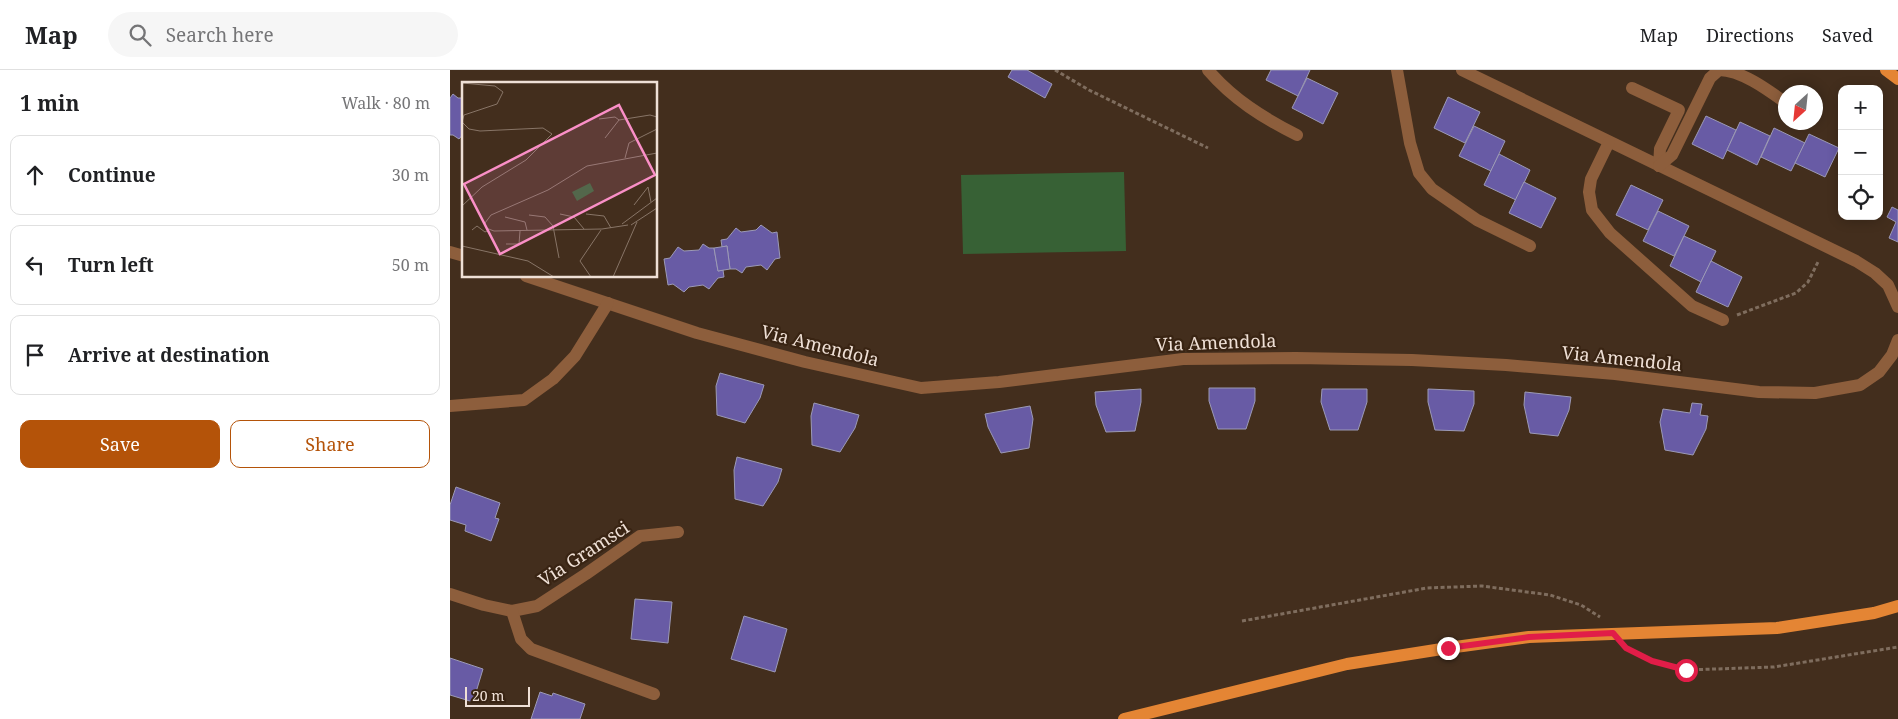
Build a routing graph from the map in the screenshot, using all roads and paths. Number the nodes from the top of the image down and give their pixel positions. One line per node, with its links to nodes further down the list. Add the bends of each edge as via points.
1 (1055, 70): 11 (path)
2 (1208, 70): 9 (street, via 1247,107)
3 (1397, 70): 13 (street, via 1410,143 1419,173 1432,189 1477,220)
4 (1462, 70): 10 (street)
5 (1886, 70): 6 (main road)
6 (1898, 79)
7 (1632, 88): 12 (street, via 1679,110 1660,149)
8 (1778, 97): 12 (street, via 1729,70 1719,70 1710,78 1672,155)
9 (1297, 135)
10 (1610, 142): 12 (street); 19 (street, via 1591,179 1592,210 1610,233 1692,306)
11 (1208, 148)
12 (1660, 166): 14 (street)
13 (1530, 246)
14 (1826, 246): 16 (street); 19 (path, via 1808,282 1796,293)
15 (532, 278): 17 (street, Via Amendola)
16 (1893, 286): 18 (street)
17 (608, 304): 20 (street, Via Amendola, via 805,362 921,388 999,382 1183,359 1296,358 1506,365 1615,374 1759,392 1815,393 1860,385 1880,372); 21 (street, via 574,356 553,379 524,400)
18 (1898, 307)
19 (1723, 320)
20 (1898, 340)
21 (450, 406)
22 (678, 532): 25 (street, Via Gramsci, via 640,536 536,606)
23 (450, 594): 25 (street, Via Gramsci)
24 (1898, 606): 27 (main road, via 1874,613 1776,628)
25 (512, 611): 29 (street, via 521,639 531,649)
26 (1242, 621): 27 (path, via 1427,588 1482,586 1550,595 1581,604 1598,616)
27 (1613, 633): 28 (path, via 1626,648 1652,661 1686,670 1774,667); 30 (main road, via 1529,637 1347,664)
28 (1898, 647)
29 (654, 694)
30 (1124, 719)

